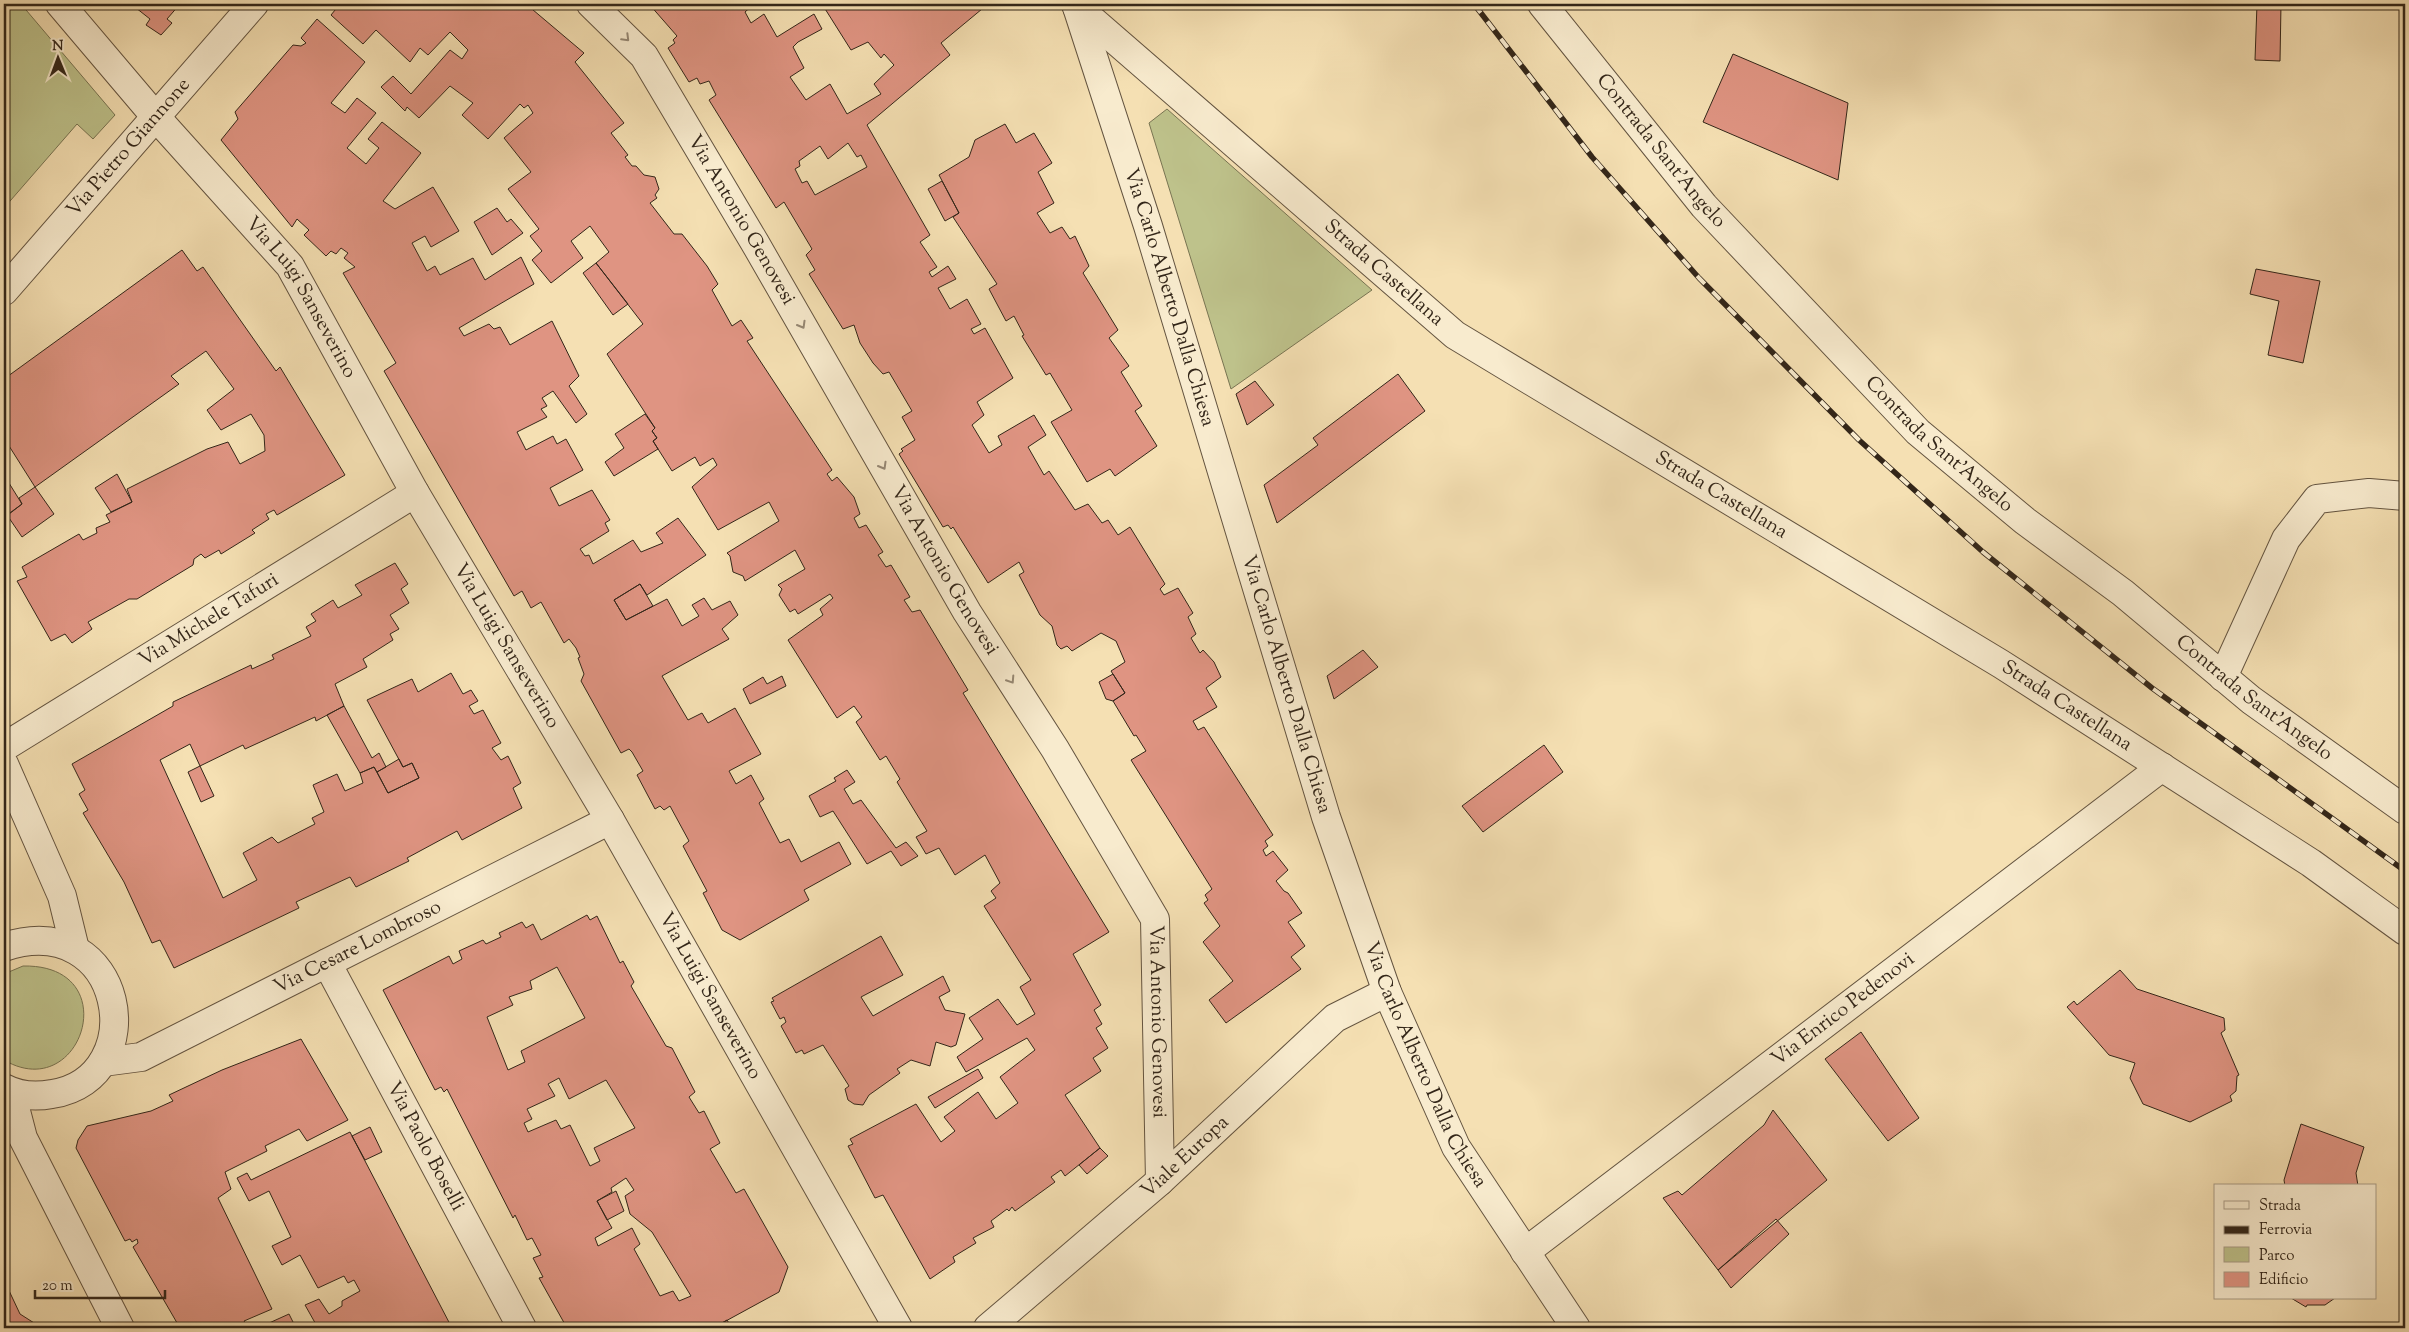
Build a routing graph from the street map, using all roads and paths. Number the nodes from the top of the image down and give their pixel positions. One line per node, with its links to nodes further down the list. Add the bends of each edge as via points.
1 (60, 4): 6 (street, Via Luigi Sanseverino)
2 (254, 4): 6 (street, Via Pietro Giannone)
3 (591, 4): 23 (street, Via Antonio Genovesi, one-way to 23, via 644,56 755,242 967,612 1055,749 1155,920)
4 (1542, 4): 10 (street, Contrada Sant'Angelo, via 1704,206 1918,432 2025,521 2124,593)
5 (1076, 5): 13 (street, Strada Castellana, via 1455,335 2001,664); 20 (street, Via Carlo Alberto Dalla Chiesa, via 1148,226 1326,817)
6 (155, 116): 7 (street, Via Pietro Giannone); 8 (street, Via Luigi Sanseverino, via 290,266)
7 (4, 291)
8 (415, 493): 11 (street, Via Michele Tafuri); 15 (street, Via Luigi Sanseverino)
9 (2405, 496): 10 (street, via 2369,493 2316,499 2286,539)
10 (2223, 677): 14 (street, Contrada Sant'Angelo)
11 (4, 747)
12 (4, 764): 18 (street, via 62,896)
13 (2162, 767): 16 (street, Strada Castellana, via 2311,863); 24 (street, Via Enrico Pedenovi)
14 (2405, 810)
15 (610, 820): 19 (street, Via Cesare Lombroso); 27 (street, Via Luigi Sanseverino)
16 (2405, 931)
17 (4, 947): 18 (street, via 24,940 50,940)
18 (75, 949): 21 (street, via 95,965 109,987 116,1012 113,1038)
19 (327, 963): 21 (street, Via Cesare Lombroso, via 141,1056); 26 (street, Via Paolo Boselli)
20 (1387, 992): 23 (street, Viale Europa, via 1335,1018); 24 (street, Via Carlo Alberto Dalla Chiesa, via 1456,1147)
21 (103, 1062): 22 (street, via 85,1080 62,1092 36,1096)
22 (7, 1090): 25 (street, via 24,1138)
23 (1160, 1181): 28 (street, Viale Europa)
24 (1525, 1252): 29 (street, Via Carlo Alberto Dalla Chiesa)
25 (120, 1328)
26 (522, 1328)
27 (898, 1328)
28 (988, 1328)
29 (1576, 1328)

